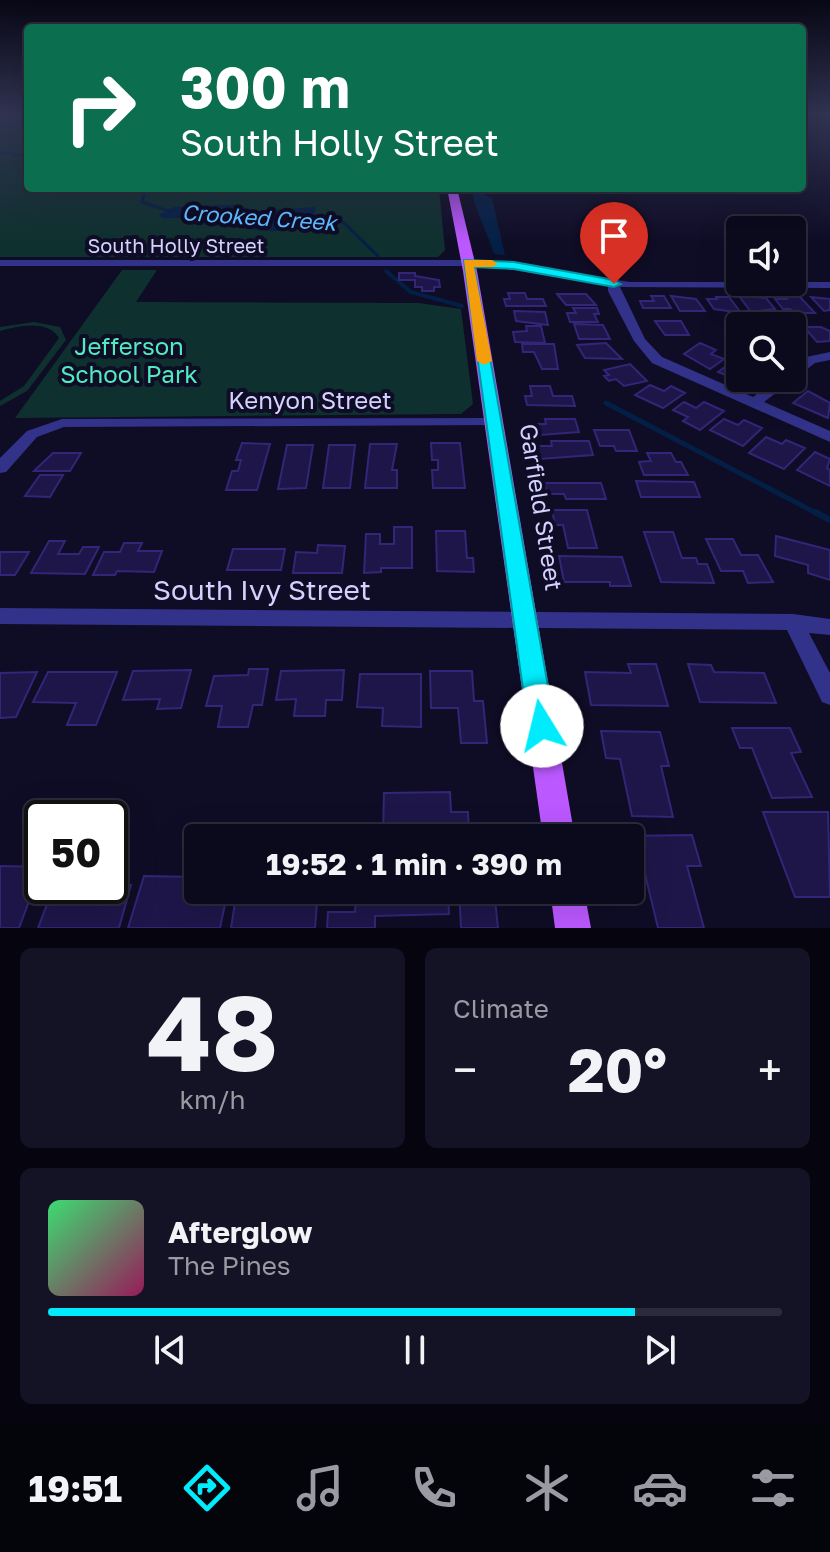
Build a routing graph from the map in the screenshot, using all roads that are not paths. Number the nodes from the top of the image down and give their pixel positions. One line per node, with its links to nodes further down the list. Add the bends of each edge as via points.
1 (453, 192): 3 (main road, Garfield Street)
2 (0, 263): 3 (street, South Holly Street)
3 (468, 263): 4 (street, South Holly Street, via 514,265); 10 (main road, Garfield Street)
4 (614, 284): 5 (street, South Holly Street); 9 (street, via 651,355)
5 (830, 285)
6 (830, 356): 7 (street)
7 (806, 364)
8 (769, 392): 9 (street)
9 (754, 403): 11 (street)
10 (494, 422): 12 (street, Kenyon Street, via 62,423 32,434); 14 (main road, Garfield Street)
11 (830, 437)
12 (0, 468)
13 (0, 616): 14 (street, South Ivy Street)
14 (524, 619): 15 (street, South Ivy Street); 18 (main road, Garfield Street)
15 (793, 622): 16 (street, South Ivy Street); 17 (street)
16 (830, 627)
17 (830, 695)
18 (557, 824)
19 (569, 904): 20 (main road)
20 (573, 928)

